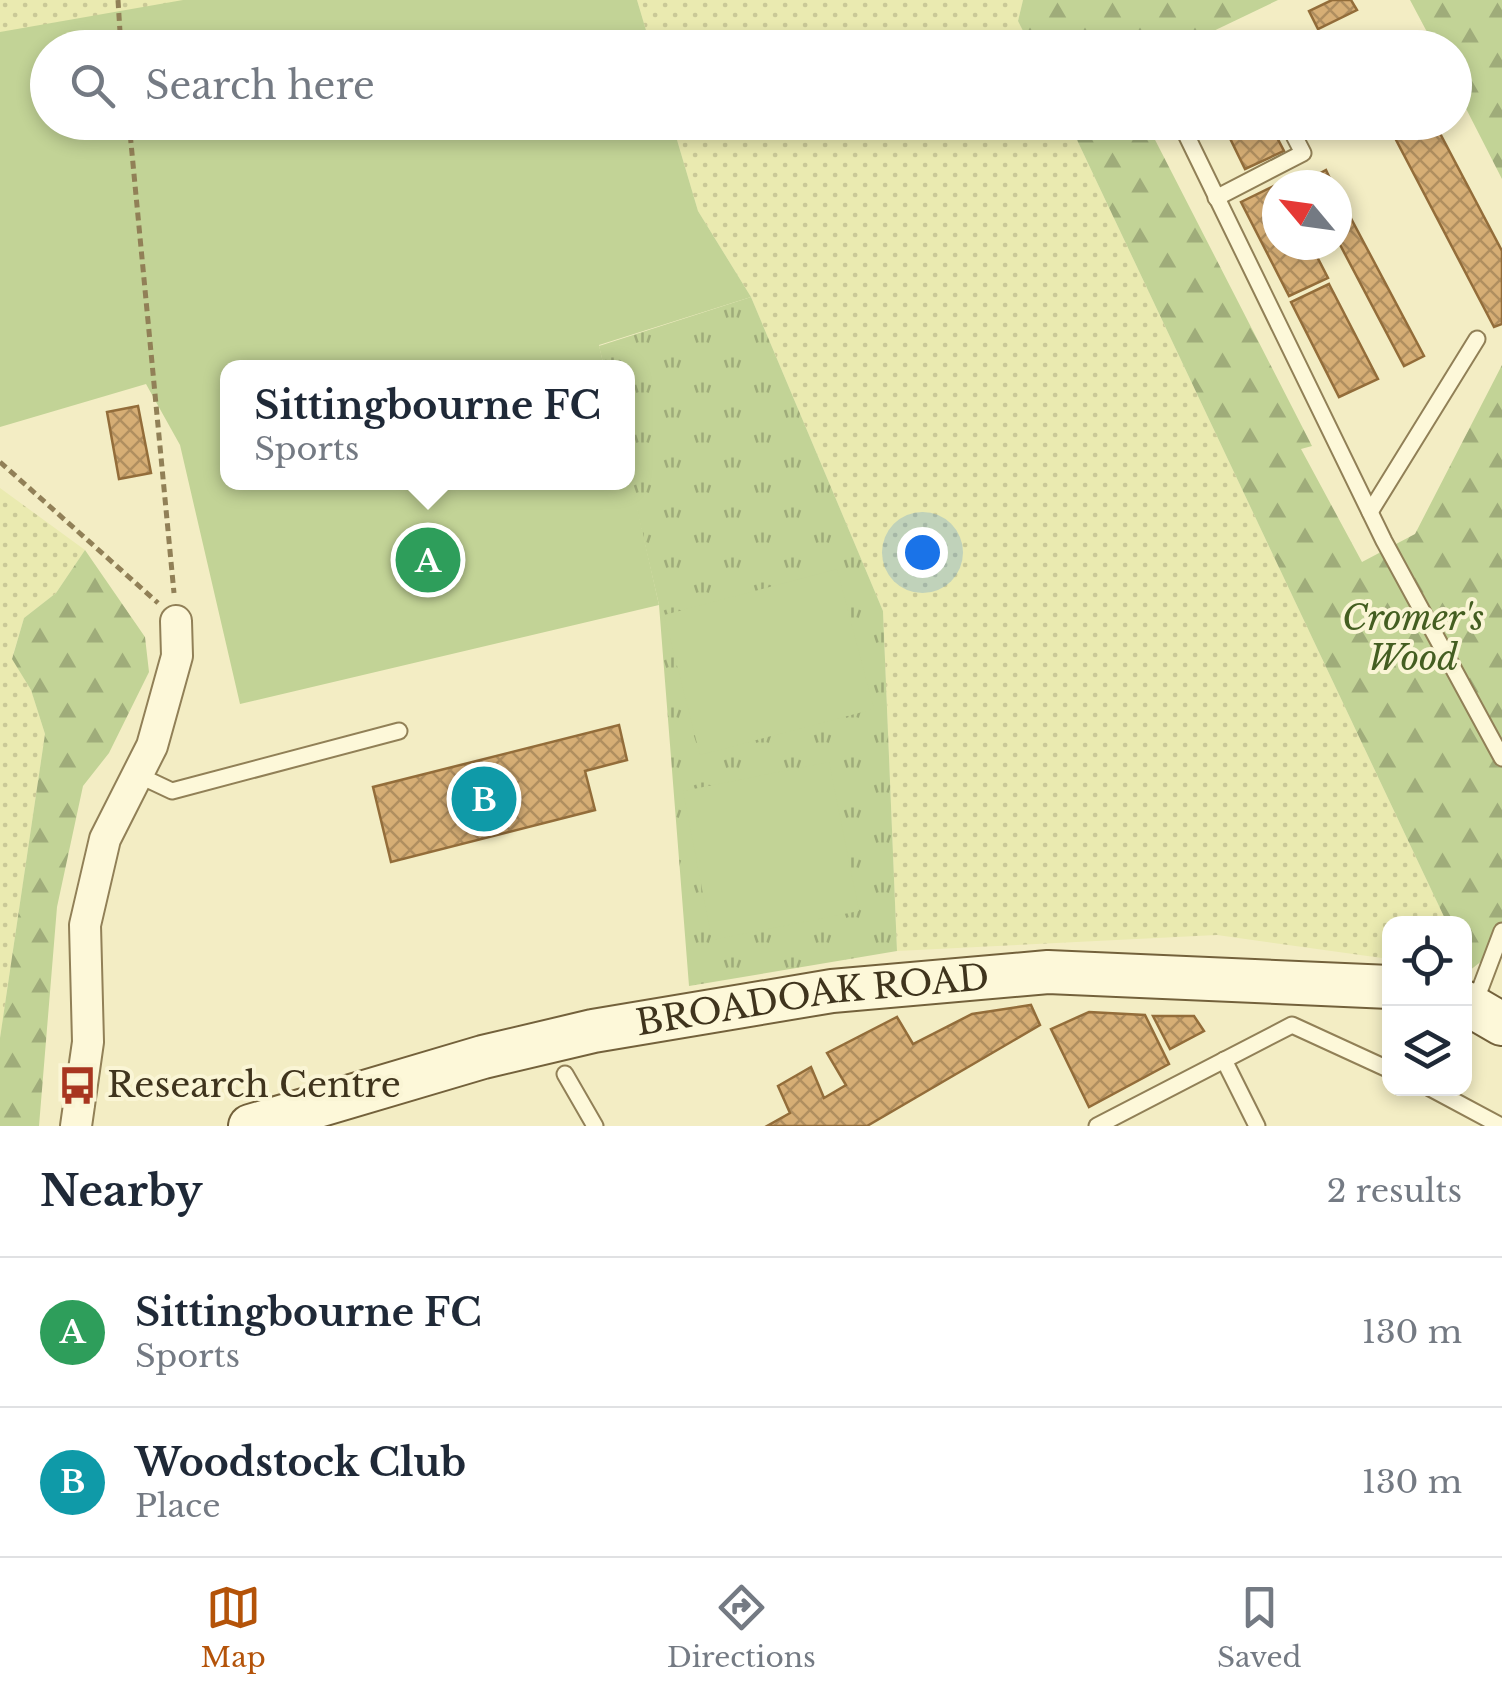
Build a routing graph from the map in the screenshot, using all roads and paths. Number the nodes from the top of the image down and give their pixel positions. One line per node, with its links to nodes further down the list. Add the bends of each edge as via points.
1 (118, 0): 2 (path)
2 (120, 30)
3 (131, 140): 10 (path)
4 (1189, 140): 6 (lane)
5 (1296, 140): 6 (lane, via 1303,153)
6 (1216, 198): 9 (lane)
7 (1477, 339): 9 (lane)
8 (0, 462): 10 (path)
9 (1370, 512): 12 (lane)
10 (176, 621): 13 (street, via 177,656)
11 (399, 731): 13 (lane, via 172,791)
12 (1502, 758)
13 (138, 775): 22 (street, via 105,839 85,925 88,1042)
14 (1502, 931): 16 (lane)
15 (1382, 986): 23 (street, BROADOAK ROAD, via 1048,972 832,991 593,1031)
16 (1480, 1010)
17 (1224, 1060): 18 (lane, via 1292,1024); 21 (lane); 25 (lane)
18 (1382, 1066)
19 (565, 1074): 24 (lane)
20 (1445, 1096): 26 (lane)
21 (1102, 1125)
22 (76, 1126)
23 (250, 1126)
24 (595, 1126)
25 (1256, 1126)
26 (1501, 1126)

